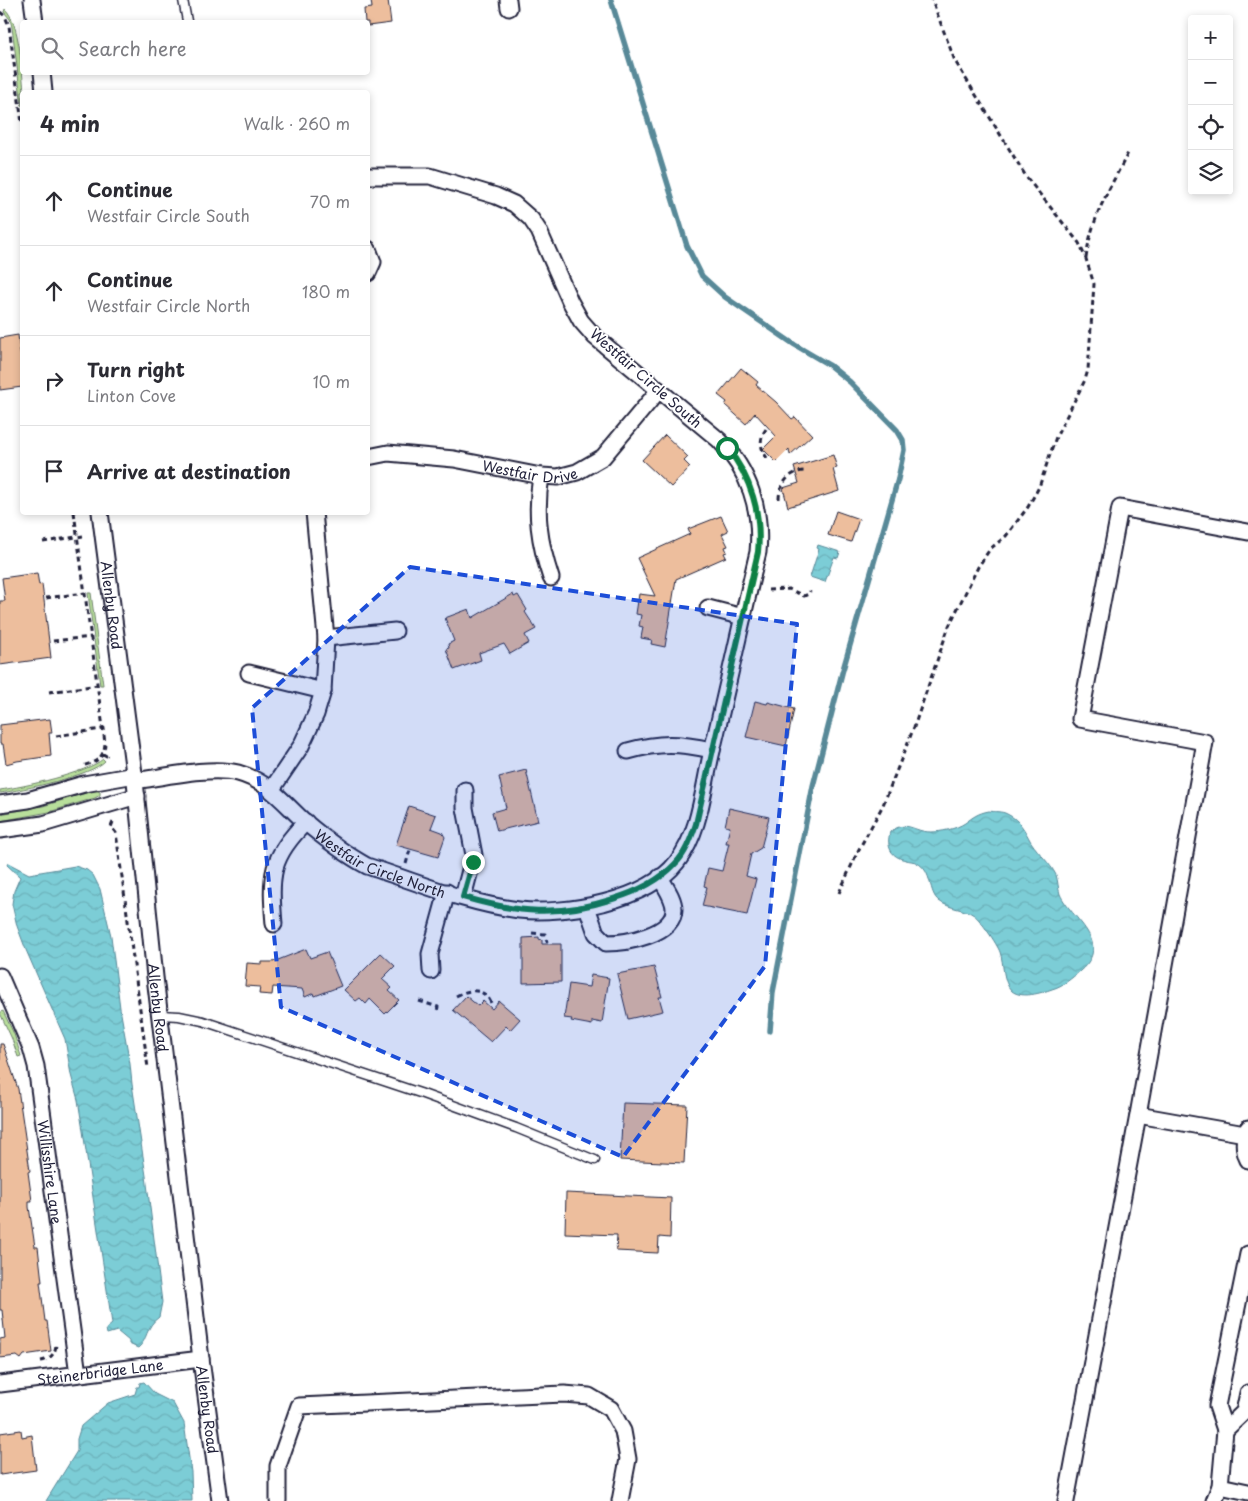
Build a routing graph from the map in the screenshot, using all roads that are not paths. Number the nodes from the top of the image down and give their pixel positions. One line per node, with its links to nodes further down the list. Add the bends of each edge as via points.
1 (32, 0): 3 (street)
2 (183, 0): 4 (lane)
3 (35, 20)
4 (187, 20)
5 (42, 75): 6 (street)
6 (44, 90)
7 (370, 176): 10 (street, Westfair Circle South, via 430,176 514,204 539,231 570,301 594,337)
8 (370, 254): 9 (street, via 373,262)
9 (370, 269)
10 (659, 390): 12 (street, Westfair Drive, via 603,457 576,472 558,477); 18 (street, Westfair Circle South, via 727,448 749,484 759,537)
11 (370, 457): 12 (street, Westfair Drive, via 388,453 454,459)
12 (541, 476): 16 (street, via 539,529)
13 (100, 515): 25 (street, Allenby Road)
14 (314, 515): 20 (street)
15 (1248, 532): 39 (street, via 1120,508 1080,719 1205,742)
16 (551, 578)
17 (708, 608): 18 (street)
18 (743, 616): 24 (street, Westfair Circle North)
19 (395, 630): 20 (street)
20 (326, 638): 22 (street)
21 (249, 673): 22 (street)
22 (323, 692): 26 (street, via 301,746)
23 (628, 750): 24 (street, via 670,743)
24 (712, 750): 31 (street, Westfair Circle North, via 690,841 676,864)
25 (136, 784): 26 (street, Westfair Circle North, via 220,771 237,773); 28 (street, via 84,784 28,800); 30 (street, via 43,824); 38 (street, Allenby Road)
26 (272, 789): 29 (street, Westfair Circle North)
27 (465, 790): 33 (street, via 474,855)
28 (0, 804)
29 (306, 822): 32 (street, Westfair Circle North, via 367,866); 35 (street, via 285,845 273,869)
30 (0, 830)
31 (660, 877): 34 (street, Westfair Circle North, via 632,893); 34 (street, via 674,908 672,919 655,932 630,941 606,943 596,933)
32 (447, 892): 33 (street, Westfair Circle North); 36 (street, via 430,954)
33 (463, 897): 34 (street, Westfair Circle North, via 519,910)
34 (586, 907)
35 (274, 924)
36 (431, 971)
37 (0, 976): 45 (street, Willisshire Lane, via 36,1066)
38 (160, 1015): 41 (lane, via 203,1021 411,1090); 44 (street, Allenby Road)
39 (1138, 1115): 40 (street); 54 (street)
40 (1247, 1131): 42 (street, via 1244,1146)
41 (595, 1160)
42 (1248, 1160)
43 (1248, 1254): 48 (street, via 1216,1406)
44 (201, 1359): 45 (street, Steinerbridge Lane); 51 (street, Allenby Road)
45 (78, 1374): 46 (street, Steinerbridge Lane)
46 (0, 1384)
47 (1248, 1393): 48 (street, via 1244,1412)
48 (1225, 1430): 49 (street)
49 (1220, 1486): 50 (street); 55 (street)
50 (1248, 1492)
51 (220, 1501)
52 (278, 1501): 53 (street, via 278,1466 299,1406 564,1394 589,1396 611,1409 623,1430 628,1459)
53 (620, 1501)
54 (1066, 1501)
55 (1214, 1501)

